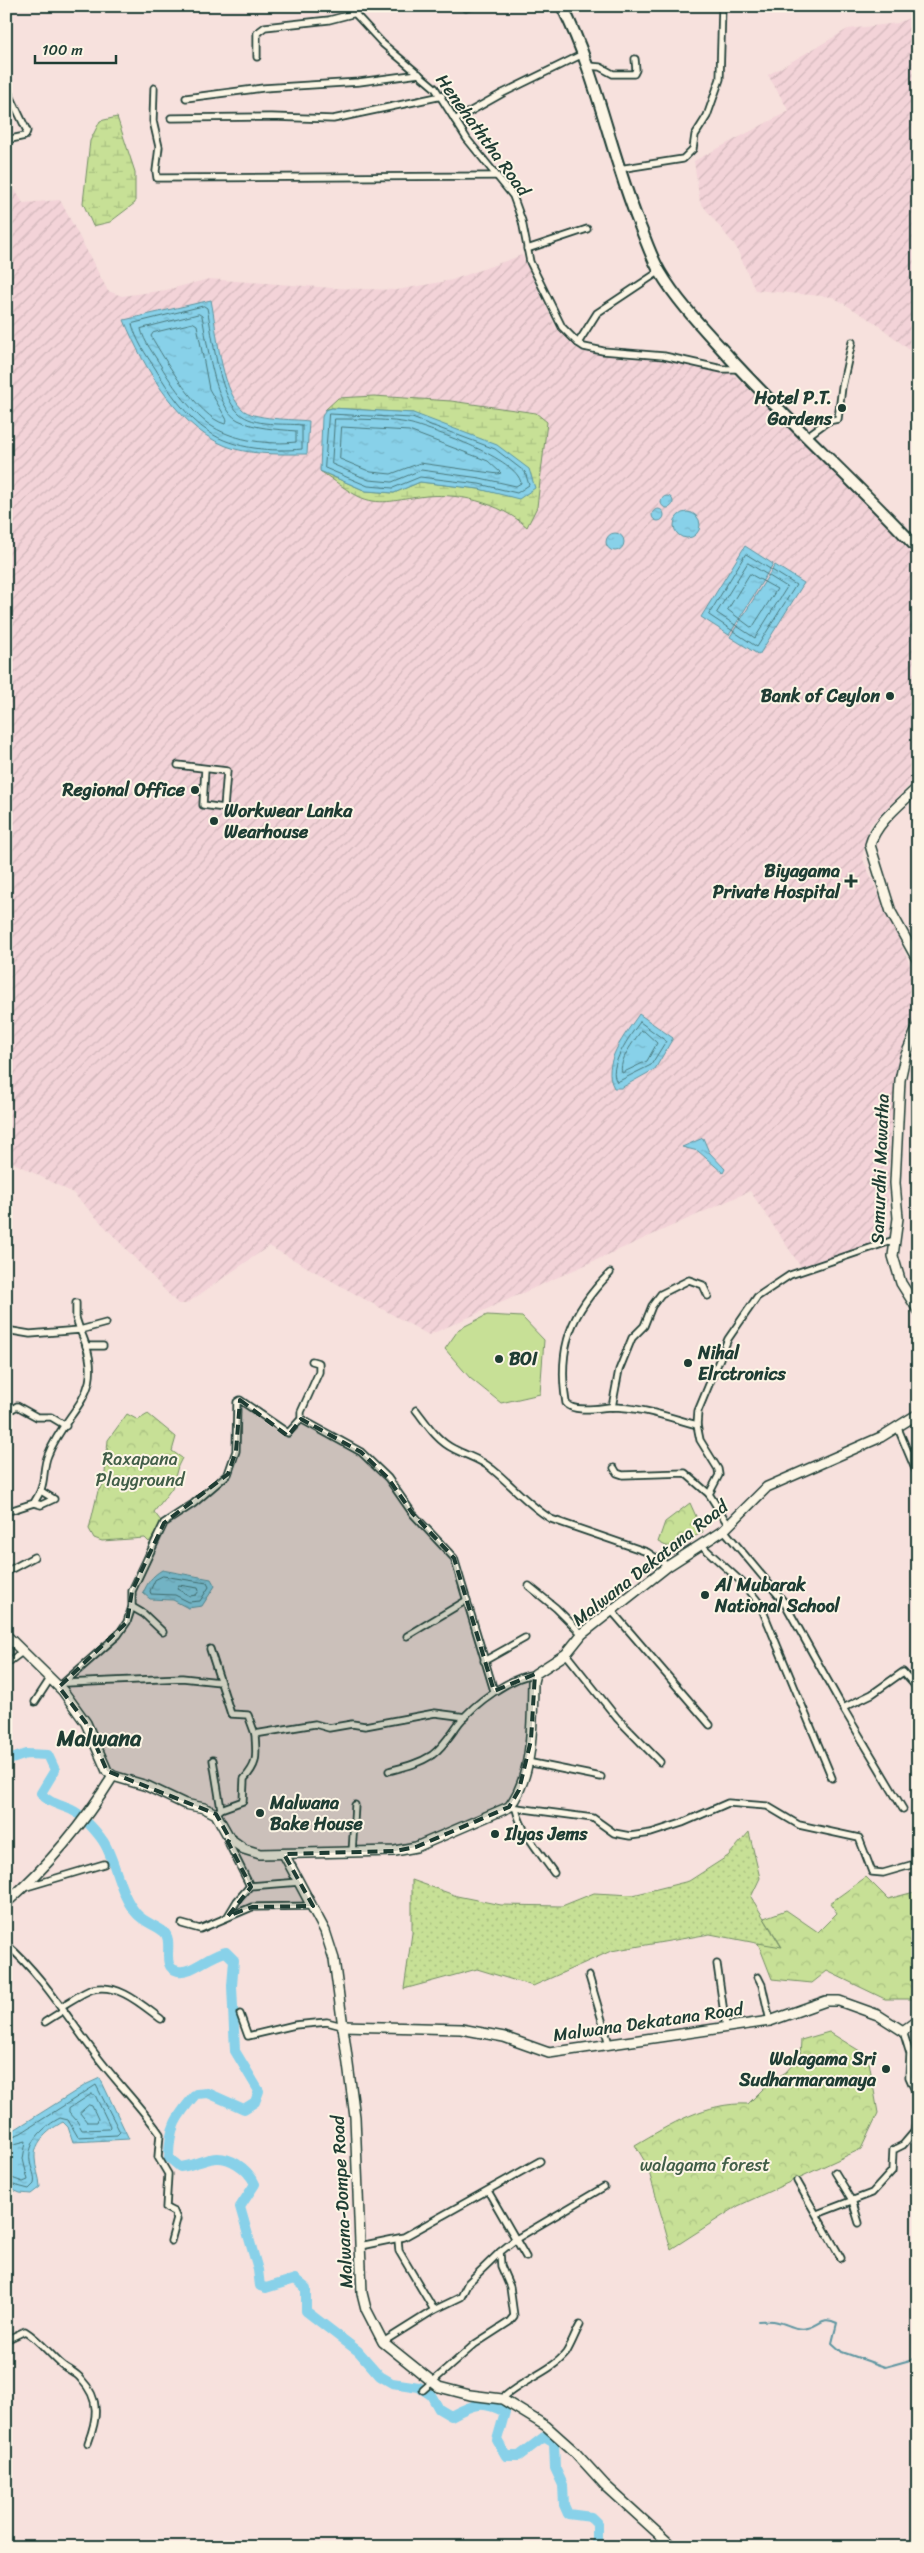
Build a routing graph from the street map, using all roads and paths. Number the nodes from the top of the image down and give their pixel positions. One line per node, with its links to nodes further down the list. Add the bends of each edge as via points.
1 (348, 6): 6 (street, Henehaththa Road)
2 (463, 6): 3 (street)
3 (474, 6)
4 (562, 6): 7 (main road)
5 (722, 6): 19 (street, via 720,79 707,116 695,135 693,149 683,159)
6 (356, 13): 8 (street, via 328,20 265,27 257,34); 11 (street, Henehaththa Road, via 384,44)
7 (583, 54): 10 (main road); 17 (street, via 503,92)
8 (258, 57)
9 (635, 59): 10 (street, via 634,74 613,74 600,67)
10 (588, 66): 19 (main road)
11 (419, 74): 14 (street, Henehaththa Road); 15 (street)
12 (6, 88): 18 (street, via 27,131 25,136)
13 (154, 88): 20 (street, via 153,121 159,147 157,178)
14 (442, 96): 16 (street, via 333,120); 17 (street, Henehaththa Road)
15 (186, 98)
16 (171, 118)
17 (455, 120): 20 (street, Henehaththa Road)
18 (6, 140)
19 (618, 169): 23 (main road)
20 (496, 176): 22 (street, Henehaththa Road, via 519,208)
21 (587, 229): 22 (street)
22 (527, 249): 25 (street, Henehaththa Road, via 530,262 562,327)
23 (660, 271): 25 (street, via 597,313); 26 (main road, via 684,308)
24 (852, 342): 27 (street, via 838,419 828,421)
25 (578, 343): 26 (street, Henehaththa Road, via 584,348 664,356 722,369)
26 (740, 369): 27 (main road)
27 (806, 437): 28 (main road)
28 (918, 549)
29 (178, 765): 30 (street)
30 (205, 769): 30 (street, via 227,772 224,808 203,805)
31 (918, 787): 32 (main road, via 883,822 870,845 891,912)
32 (918, 960)
33 (918, 1026): 34 (main road, Samurdhi Mawatha, via 905,1057 900,1080 895,1183 898,1218)
34 (894, 1240): 38 (main road, Samurdhi Mawatha, via 896,1270); 50 (street, via 790,1275 757,1297 728,1339 698,1411)
35 (610, 1273): 45 (street, via 592,1291 570,1328 565,1395 566,1403 574,1408)
36 (708, 1296): 45 (street, via 703,1285 689,1280 661,1294 644,1326 632,1338 618,1370)
37 (76, 1303): 41 (street)
38 (918, 1310)
39 (106, 1323): 41 (street)
40 (6, 1330): 41 (street, via 30,1334)
41 (80, 1330): 42 (street)
42 (86, 1346): 43 (street); 51 (street, via 90,1383 83,1402)
43 (103, 1346)
44 (312, 1361): 49 (street, via 319,1363 319,1372 301,1412)
45 (612, 1407): 50 (street, via 646,1410)
46 (416, 1410): 62 (street, via 437,1437 492,1468 537,1511 551,1519 647,1552)
47 (6, 1413): 51 (street, via 17,1406 37,1417 51,1417)
48 (918, 1414): 52 (main road, Malwana Dekatana Road)
49 (301, 1419): 65 (street, via 361,1452 388,1478 413,1514 454,1558); 66 (street, via 292,1432 284,1433 258,1411 240,1400 237,1402 236,1451 232,1468 193,1504 164,1523 132,1591)
50 (697, 1425): 56 (street, via 700,1440 719,1475)
51 (66, 1426): 55 (street, via 48,1456)
52 (897, 1426): 54 (street); 59 (main road, Malwana Dekatana Road, via 835,1459 767,1487)
53 (614, 1468): 56 (street, via 623,1475 685,1474)
54 (918, 1476)
55 (41, 1491): 57 (street); 57 (street, via 54,1498 41,1505)
56 (709, 1494): 59 (street)
57 (34, 1503): 58 (street)
58 (6, 1512)
59 (727, 1528): 60 (main road, Malwana Dekatana Road); 85 (street, via 784,1602)
60 (702, 1545): 62 (main road, Malwana Dekatana Road); 95 (street, via 745,1585 760,1604)
61 (34, 1557): 63 (street)
62 (668, 1566): 67 (main road, Malwana Dekatana Road)
63 (6, 1572)
64 (529, 1586): 69 (street)
65 (467, 1600): 71 (street); 76 (street)
66 (132, 1607): 68 (street); 81 (street, via 118,1635)
67 (611, 1610): 69 (main road, Malwana Dekatana Road); 87 (street)
68 (163, 1632)
69 (582, 1634): 75 (main road, Malwana Dekatana Road)
70 (6, 1635): 74 (main road)
71 (407, 1636)
72 (525, 1638): 76 (street)
73 (210, 1649): 80 (street)
74 (22, 1652): 77 (street); 79 (main road)
75 (566, 1654): 78 (main road, Malwana Dekatana Road); 91 (street, via 617,1718)
76 (484, 1661): 83 (street)
77 (6, 1664)
78 (535, 1674): 83 (street, via 525,1675); 90 (main road)
79 (50, 1679): 81 (main road); 84 (street)
80 (220, 1682): 81 (street, via 182,1678); 88 (street, via 231,1714 248,1715)
81 (62, 1685): 93 (main road, via 86,1723 102,1762)
82 (918, 1689): 85 (street, via 903,1672 872,1694)
83 (494, 1691): 86 (street)
84 (35, 1702)
85 (842, 1708): 98 (street)
86 (466, 1716): 88 (street, via 435,1713 365,1726 352,1724 330,1728 315,1724); 92 (street, via 434,1754 420,1763)
87 (710, 1725)
88 (255, 1734): 99 (street, via 256,1761 244,1779 243,1801)
89 (213, 1760): 99 (street)
90 (527, 1762): 94 (street); 97 (main road)
91 (660, 1762)
92 (389, 1771)
93 (113, 1776): 99 (main road); 108 (main road, via 89,1811)
94 (601, 1777)
95 (832, 1778)
96 (355, 1805): 101 (street)
97 (513, 1808): 101 (main road, via 416,1847 395,1852); 104 (street, via 594,1818 614,1834 630,1836 682,1824 728,1803 767,1806 799,1825 859,1838 872,1872 883,1873); 105 (street)
98 (903, 1809)
99 (219, 1812): 100 (main road)
100 (230, 1838): 102 (main road, via 244,1849 260,1854); 107 (street, via 230,1849)
101 (352, 1853): 102 (main road)
102 (284, 1854): 106 (main road, Malwana-Dompe Road)
103 (104, 1864): 108 (street)
104 (918, 1864)
105 (554, 1873)
106 (300, 1882): 107 (street); 110 (main road, Malwana-Dompe Road)
107 (250, 1886): 111 (street)
108 (23, 1888): 109 (main road)
109 (6, 1904)
110 (313, 1906): 111 (street, via 252,1906); 123 (main road, Malwana-Dompe Road, via 334,1959)
111 (228, 1916): 112 (street, via 200,1929)
112 (182, 1924)
113 (6, 1944): 117 (street)
114 (717, 1964): 124 (street)
115 (589, 1976): 126 (street)
116 (758, 1977): 121 (street)
117 (63, 2008): 119 (street, via 92,1990 103,1988 121,1992); 122 (street); 137 (street, via 94,2053 141,2106 161,2136 158,2157 168,2174 166,2208 174,2212 177,2219)
118 (240, 2014): 123 (street, via 248,2036 295,2025 327,2022)
119 (161, 2019)
120 (918, 2020): 125 (main road)
121 (770, 2021): 124 (main road, Malwana Dekatana Road); 125 (main road, Malwana Dekatana Road, via 818,2003 839,2001 878,2015)
122 (45, 2022)
123 (342, 2026): 126 (main road, Malwana Dekatana Road, via 461,2029 504,2037 549,2054); 138 (main road, Malwana-Dompe Road, via 355,2117)
124 (726, 2027): 126 (main road, Malwana Dekatana Road)
125 (903, 2031): 132 (street, via 910,2054 909,2077 916,2093 914,2132 903,2145 893,2150 892,2171 872,2194)
126 (609, 2044)
127 (540, 2161): 131 (street)
128 (835, 2172): 132 (street)
129 (797, 2181): 133 (street)
130 (604, 2187): 136 (street)
131 (488, 2191): 135 (street); 136 (street)
132 (852, 2200): 133 (street); 134 (street)
133 (817, 2214): 141 (street)
134 (859, 2223)
135 (398, 2239): 138 (street); 142 (street, via 399,2251)
136 (516, 2239): 139 (street); 140 (street)
137 (171, 2241)
138 (360, 2246): 145 (main road, Malwana-Dompe Road, via 362,2293)
139 (500, 2252): 142 (street, via 468,2283 462,2297); 146 (street, via 514,2316 464,2353)
140 (526, 2257)
141 (841, 2258)
142 (434, 2310): 145 (street)
143 (580, 2325): 148 (street, via 562,2357)
144 (6, 2340): 149 (street, via 25,2332 67,2370 82,2379 97,2411)
145 (382, 2342): 146 (main road, Malwana-Dompe Road)
146 (432, 2382): 147 (street); 148 (main road, Malwana-Dompe Road, via 470,2395)
147 (423, 2390)
148 (502, 2399): 150 (main road, Malwana-Dompe Road, via 546,2426)
149 (88, 2444)
150 (673, 2547)

